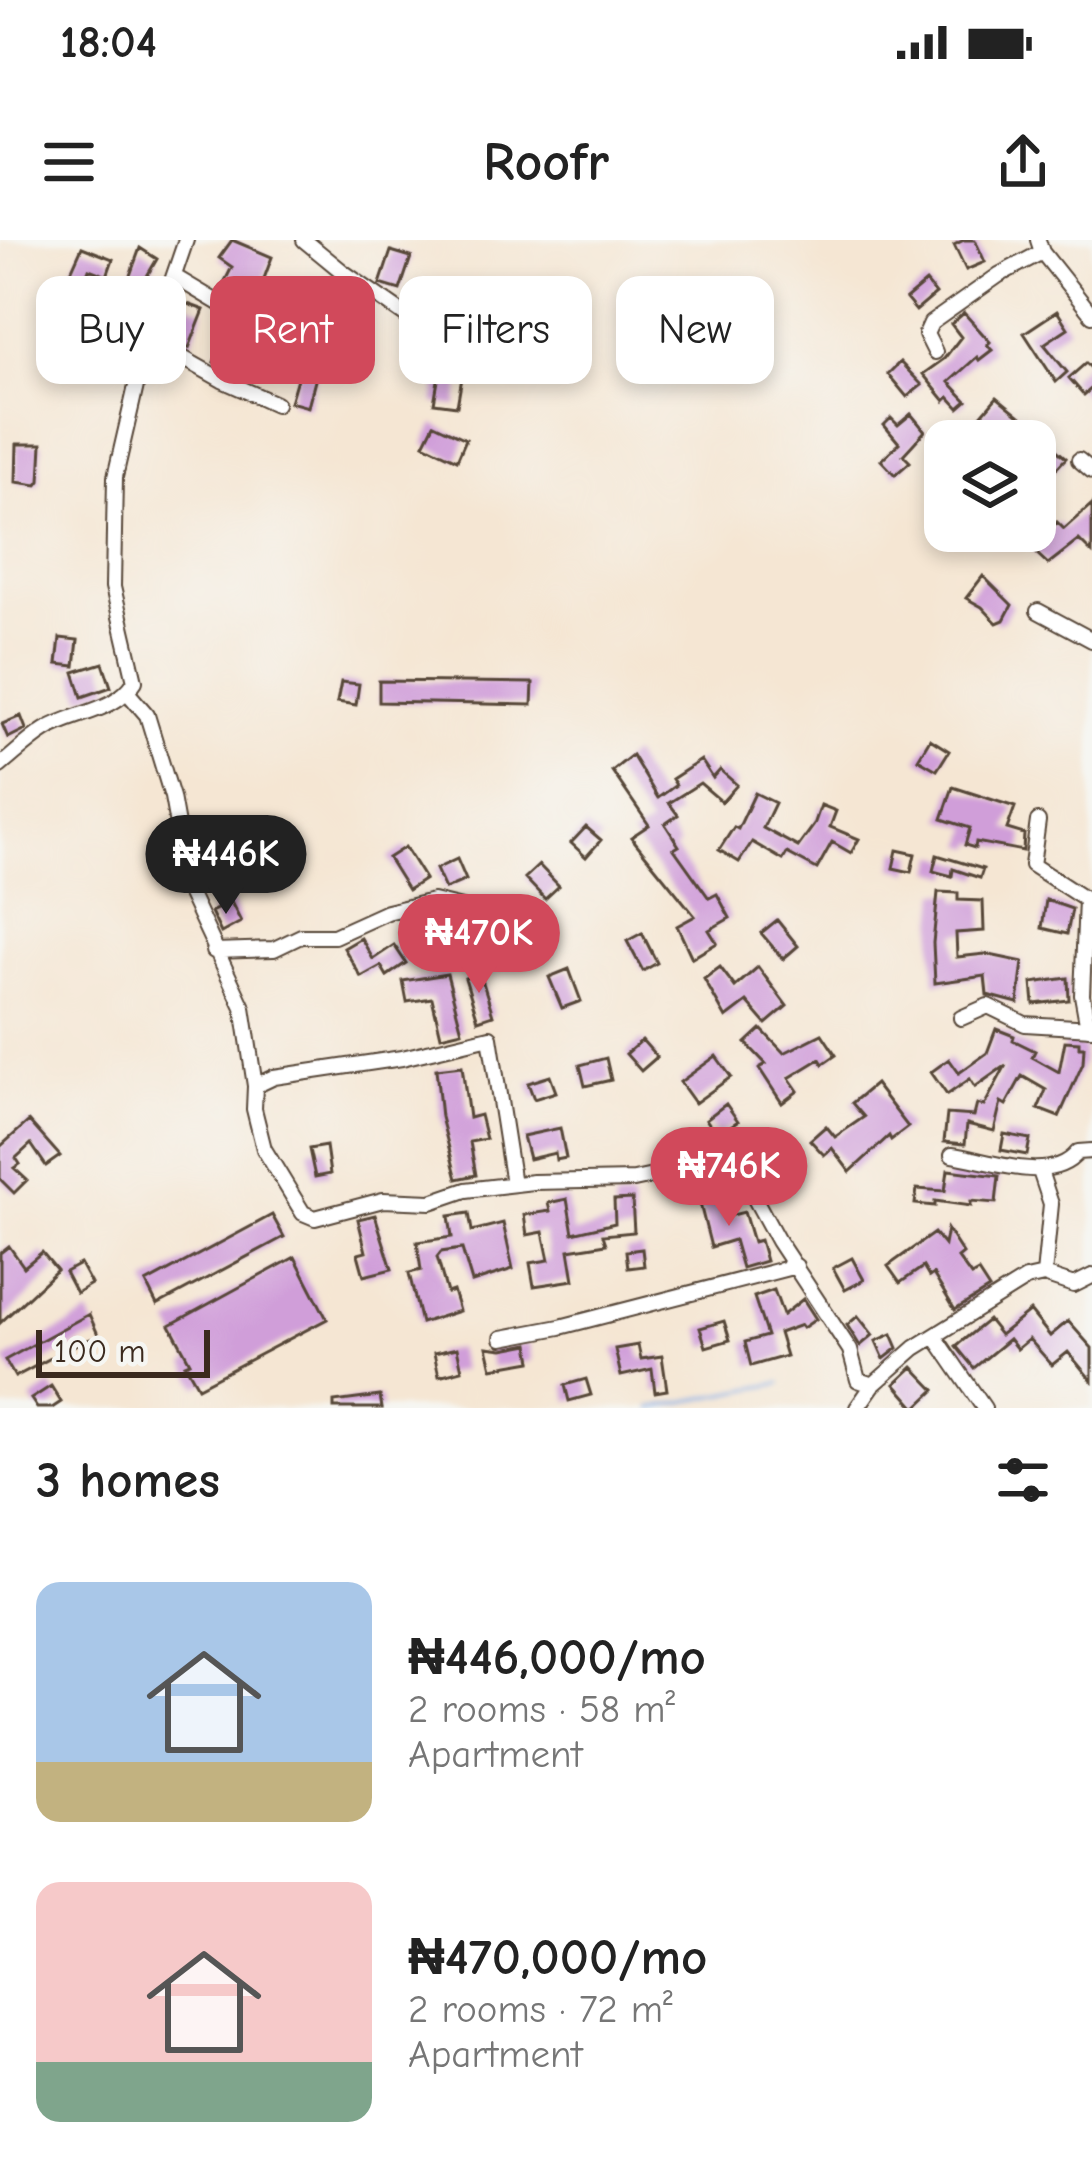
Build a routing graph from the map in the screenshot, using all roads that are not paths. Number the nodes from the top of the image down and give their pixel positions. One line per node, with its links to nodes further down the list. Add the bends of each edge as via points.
1 (186, 240): 4 (street)
2 (304, 240): 5 (street)
3 (1040, 246): 6 (street); 7 (street, via 931,323 926,334)
4 (175, 276)
5 (399, 311)
6 (1092, 315)
7 (935, 352)
8 (186, 360): 10 (street)
9 (140, 384): 15 (street, via 115,477 113,587 136,672)
10 (276, 404)
11 (1079, 460): 12 (street)
12 (1092, 471)
13 (1038, 611): 14 (street)
14 (1092, 640)
15 (128, 693): 16 (street, via 49,728); 19 (street, via 147,715 189,892)
16 (0, 766)
17 (1038, 821): 21 (street, via 1032,865 1086,900 1082,995)
18 (478, 912): 19 (street, via 433,901 334,936)
19 (214, 951): 22 (street, via 243,1007)
20 (961, 1018): 21 (street, via 988,1006 1025,1024)
21 (1090, 1028)
22 (255, 1086): 26 (street, via 264,1149 303,1213 315,1218 383,1200 431,1202); 26 (street, via 490,1037)
23 (1092, 1151): 25 (street)
24 (952, 1155): 25 (street)
25 (1040, 1171): 28 (street, via 1051,1204)
26 (513, 1184): 27 (street, via 634,1180 723,1160 743,1177)
27 (796, 1266): 30 (street); 32 (street, via 850,1349 858,1380)
28 (1044, 1275): 29 (street, via 1069,1285); 31 (street)
29 (1092, 1276)
30 (502, 1338)
31 (936, 1338): 32 (street); 34 (street)
32 (873, 1385): 33 (street)
33 (857, 1408)
34 (984, 1408)

